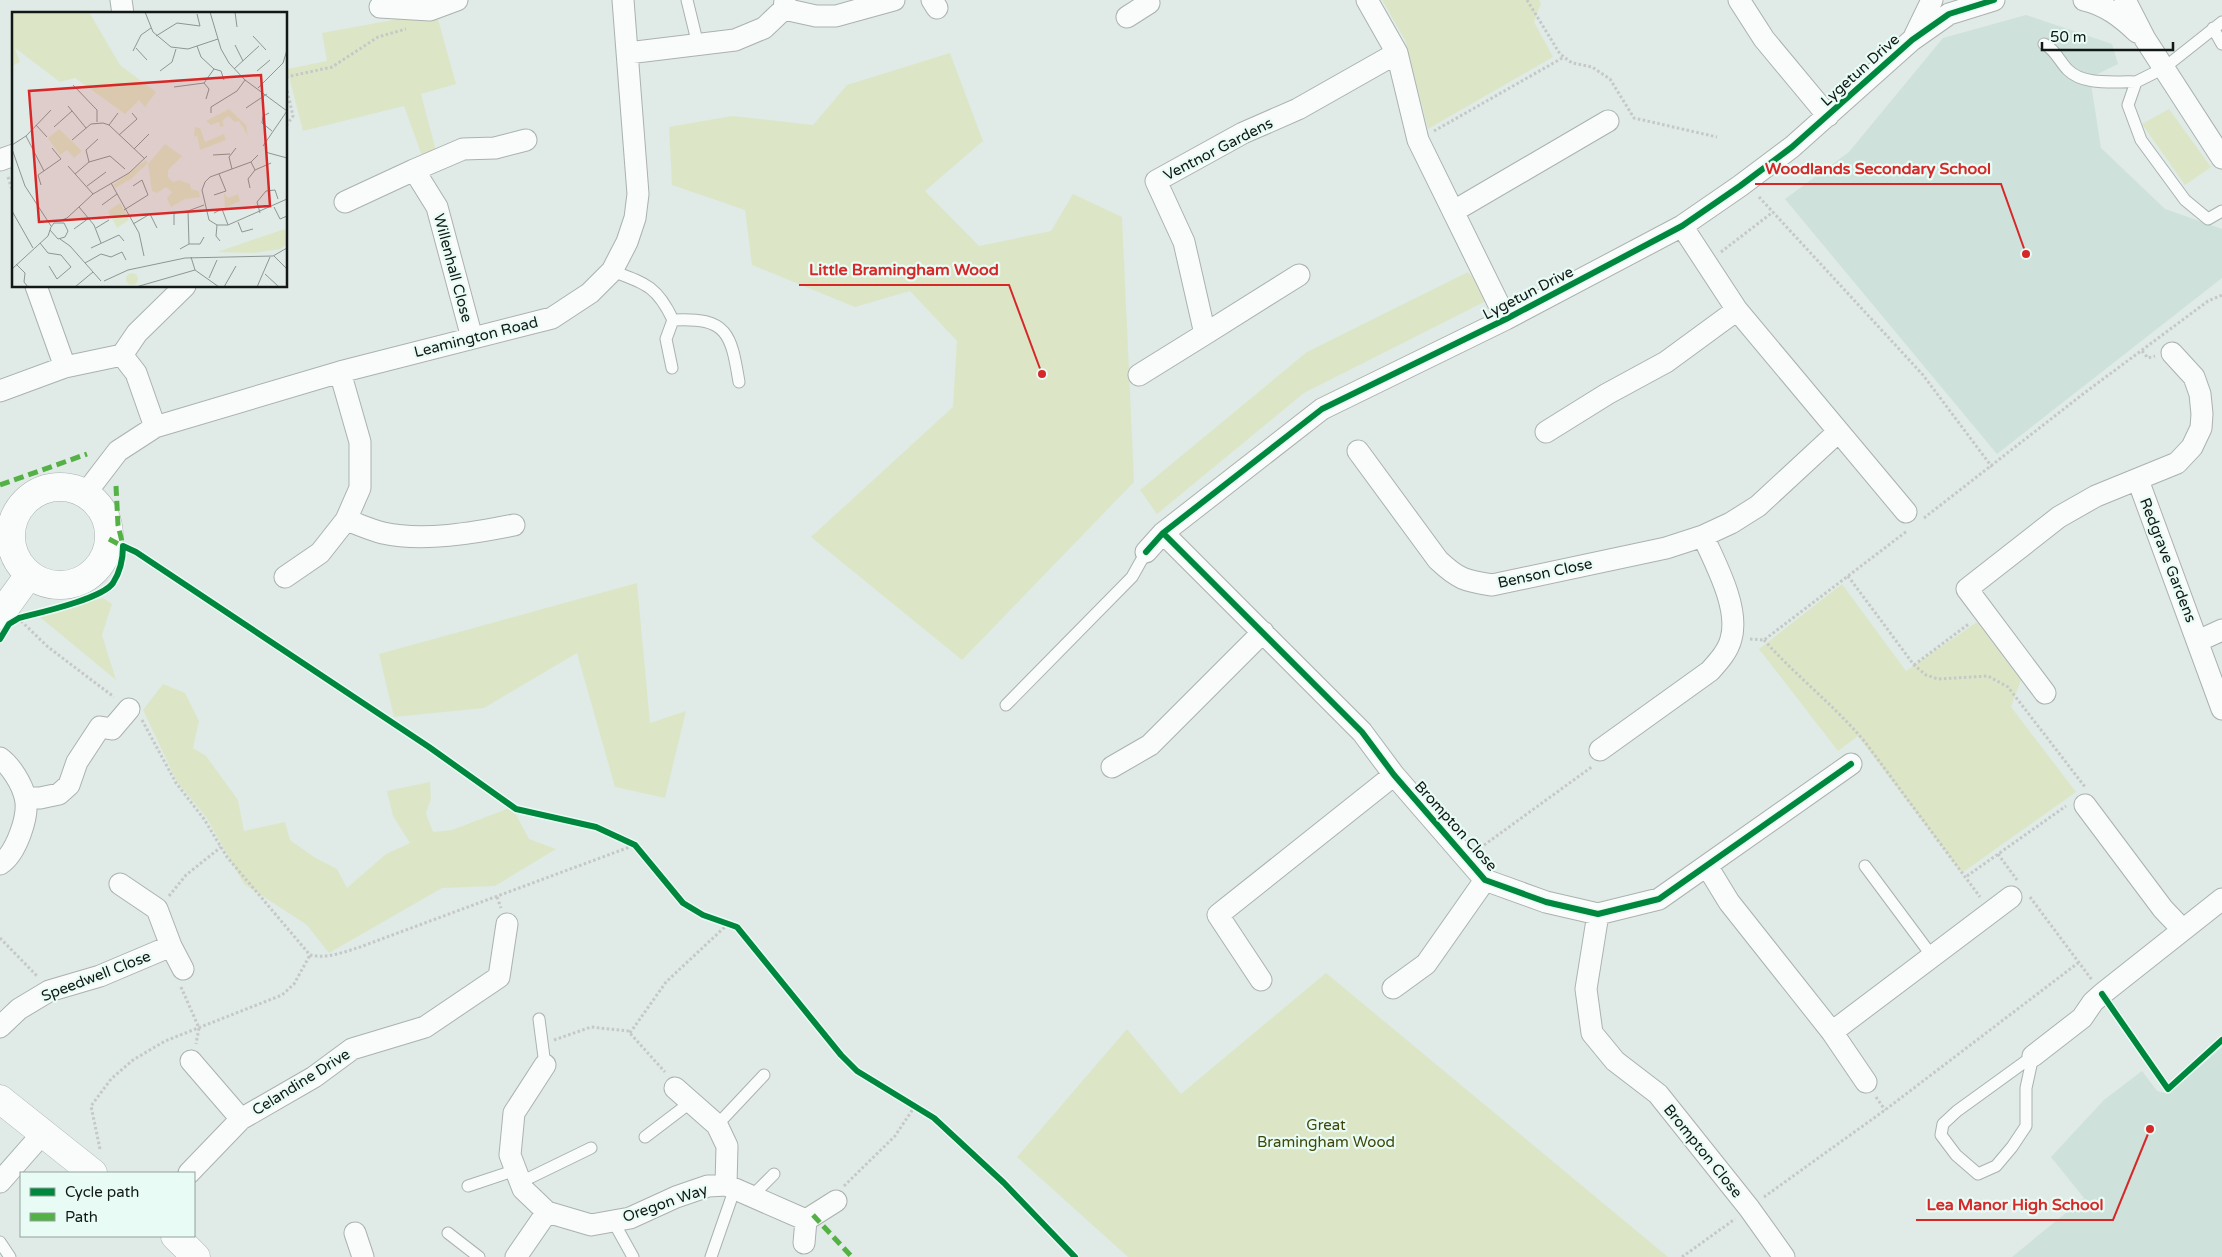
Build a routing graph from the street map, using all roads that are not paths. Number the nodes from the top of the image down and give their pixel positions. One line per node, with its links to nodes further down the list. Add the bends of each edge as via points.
1 (457, 0): 13 (street, via 430,10)
2 (623, 0): 21 (street, Leamington Road)
3 (687, 0): 20 (lane)
4 (894, 0): 12 (street, via 836,16 816,16)
5 (1367, 0): 22 (street)
6 (1739, 0): 25 (street, via 1764,39)
7 (1932, 0): 17 (street)
8 (1994, 0): 17 (street, via 1949,14)
9 (2084, 0): 16 (street, via 2113,12)
10 (2125, 0): 16 (street)
11 (1150, 1): 14 (street)
12 (785, 4): 20 (street, via 764,28 735,40)
13 (380, 7)
14 (1127, 17)
15 (2217, 25): 19 (lane); 23 (lane)
16 (2145, 39): 23 (street)
17 (1912, 40): 25 (street, Lygetun Drive)
18 (2044, 44): 24 (lane, via 2075,76 2086,80)
19 (2222, 44)
20 (698, 45): 21 (street)
21 (628, 53): 36 (street, Leamington Road, via 638,194 627,242)
22 (1397, 54): 34 (street, via 1418,140); 43 (street, Ventnor Gardens, via 1298,109 1244,133 1156,181 1184,242)
23 (2164, 68): 24 (lane); 29 (street)
24 (2136, 82): 33 (lane, via 2128,105 2141,140 2186,200 2208,219)
25 (1828, 116): 35 (street, Lygetun Drive, via 1785,153)
26 (1608, 121): 34 (street)
27 (526, 140): 31 (street, via 495,148 463,149)
28 (12, 156): 30 (street)
29 (2222, 158)
30 (0, 160)
31 (414, 170): 32 (street); 44 (street, Willenhall Close, via 437,207)
32 (345, 202)
33 (2222, 211)
34 (1454, 212): 41 (street)
35 (1682, 226): 40 (street); 41 (street, Lygetun Drive)
36 (612, 270): 42 (lane, via 643,282 663,299); 44 (street, Leamington Road, via 590,292 552,318)
37 (1299, 276): 43 (street)
38 (37, 288): 47 (street)
39 (182, 288): 46 (street, via 137,333)
40 (1737, 310): 54 (street, via 1666,362); 55 (street)
41 (1506, 319): 63 (street, Lygetun Drive, via 1322,409)
42 (674, 320): 48 (lane, via 666,339); 51 (lane, via 712,322 727,333)
43 (1205, 334): 50 (street)
44 (472, 338): 49 (street, Leamington Road)
45 (2172, 353): 57 (street, Redgrave Gardens, via 2194,377 2200,394 2200,428 2192,447 2177,463)
46 (122, 355): 47 (street); 53 (street, via 136,373)
47 (65, 367): 52 (street)
48 (672, 368)
49 (340, 372): 53 (street, Leamington Road); 60 (street, via 360,442 360,488)
50 (1139, 375)
51 (739, 382)
52 (0, 391)
53 (156, 427): 58 (street, Leamington Road, via 118,451)
54 (1546, 432)
55 (1838, 432): 61 (street); 64 (street, Benson Close, via 1758,506)
56 (1358, 451): 64 (street, Benson Close, via 1438,560 1454,576 1472,582 1492,585 1666,548)
57 (2138, 480): 71 (street, Redgrave Gardens); 72 (street, Redgrave Gardens, via 2096,496 2059,517 1967,589)
58 (86, 494): 59 (street, via 58,487 43,490); 66 (street, via 104,514 108,526 106,554 98,567 73,584 43,582)
59 (7, 517): 66 (street, via 12,550)
60 (346, 520): 62 (street, via 384,533 418,536 471,534); 67 (street, via 320,553)
61 (1912, 521)
62 (514, 525)
63 (1163, 533): 65 (street, Lygetun Drive); 70 (street, Brompton Close)
64 (1703, 536): 76 (street, via 1732,613 1732,637 1724,654 1710,671)
65 (1146, 552): 73 (lane, via 1132,577)
66 (29, 575): 68 (street)
67 (286, 577)
68 (11, 618)
69 (2222, 630): 71 (street, Redgrave Gardens)
70 (1263, 632): 79 (street, via 1150,745); 80 (street, Brompton Close, via 1362,732)
71 (2198, 641): 75 (street, Redgrave Gardens)
72 (2045, 693)
73 (1006, 705)
74 (128, 709): 81 (street, via 112,729 100,727 77,762 69,785 59,794)
75 (2222, 709)
76 (1600, 750)
77 (0, 758): 81 (street, via 18,781)
78 (1851, 764): 84 (street, Brompton Close)
79 (1112, 767)
80 (1394, 775): 86 (street, Brompton Close); 96 (street, Brompton Close, via 1218,915)
81 (26, 798): 83 (street, via 17,844)
82 (2080, 801): 92 (street, via 2163,910)
83 (0, 864)
84 (1707, 866): 90 (street, Brompton Close, via 1659,900); 100 (street, via 1729,902)
85 (1864, 866): 94 (lane)
86 (1485, 880): 90 (street, Brompton Close, via 1546,902); 97 (street, Brompton Close, via 1426,964)
87 (120, 884): 93 (street, via 157,909)
88 (2019, 891): 94 (street)
89 (2222, 899): 92 (street)
90 (1598, 914): 136 (street, Brompton Close, via 1586,989 1592,1033 1615,1061 1658,1094)
91 (507, 924): 108 (street, Celandine Drive, via 499,977 425,1027 352,1049 314,1077)
92 (2183, 930): 101 (street, via 2102,994 2082,1018)
93 (171, 946): 95 (street); 99 (street, Speedwell Close, via 100,976 49,991)
94 (1932, 956): 100 (street)
95 (183, 969)
96 (1261, 980)
97 (1393, 988)
98 (539, 1020): 103 (lane)
99 (0, 1027)
100 (1832, 1032): 105 (street)
101 (2033, 1056): 101 (lane, via 2026,1088 2026,1126 1996,1166 1978,1174 1956,1155 1941,1135 1943,1124)
102 (192, 1062): 108 (street, Celandine Drive)
103 (545, 1065): 116 (street, via 514,1113 510,1155)
104 (764, 1075): 109 (lane)
105 (1866, 1082)
106 (683, 1095): 109 (street, Oregon Way); 111 (lane)
107 (0, 1099): 110 (street)
108 (241, 1119): 114 (street, Celandine Drive)
109 (717, 1125): 119 (street, Oregon Way, via 727,1146)
110 (43, 1133): 113 (street); 117 (street)
111 (645, 1136)
112 (591, 1148): 116 (lane)
113 (92, 1172)
114 (190, 1172)
115 (774, 1174): 119 (lane)
116 (518, 1176): 118 (lane); 121 (street, via 523,1189)
117 (0, 1182)
118 (468, 1186)
119 (738, 1190): 122 (street); 123 (street, Oregon Way, via 708,1186 630,1218); 135 (lane)
120 (836, 1201): 122 (street)
121 (547, 1212): 123 (street, Oregon Way, via 591,1225); 133 (street)
122 (806, 1220): 128 (street)
123 (613, 1221): 134 (lane)
124 (356, 1233): 131 (street)
125 (448, 1233): 132 (lane)
126 (176, 1237): 130 (street)
127 (0, 1242): 129 (lane)
128 (802, 1250)
129 (10, 1257)
130 (196, 1257)
131 (363, 1257)
132 (479, 1257)
133 (516, 1257)
134 (633, 1257)
135 (711, 1257)
136 (1784, 1257)

